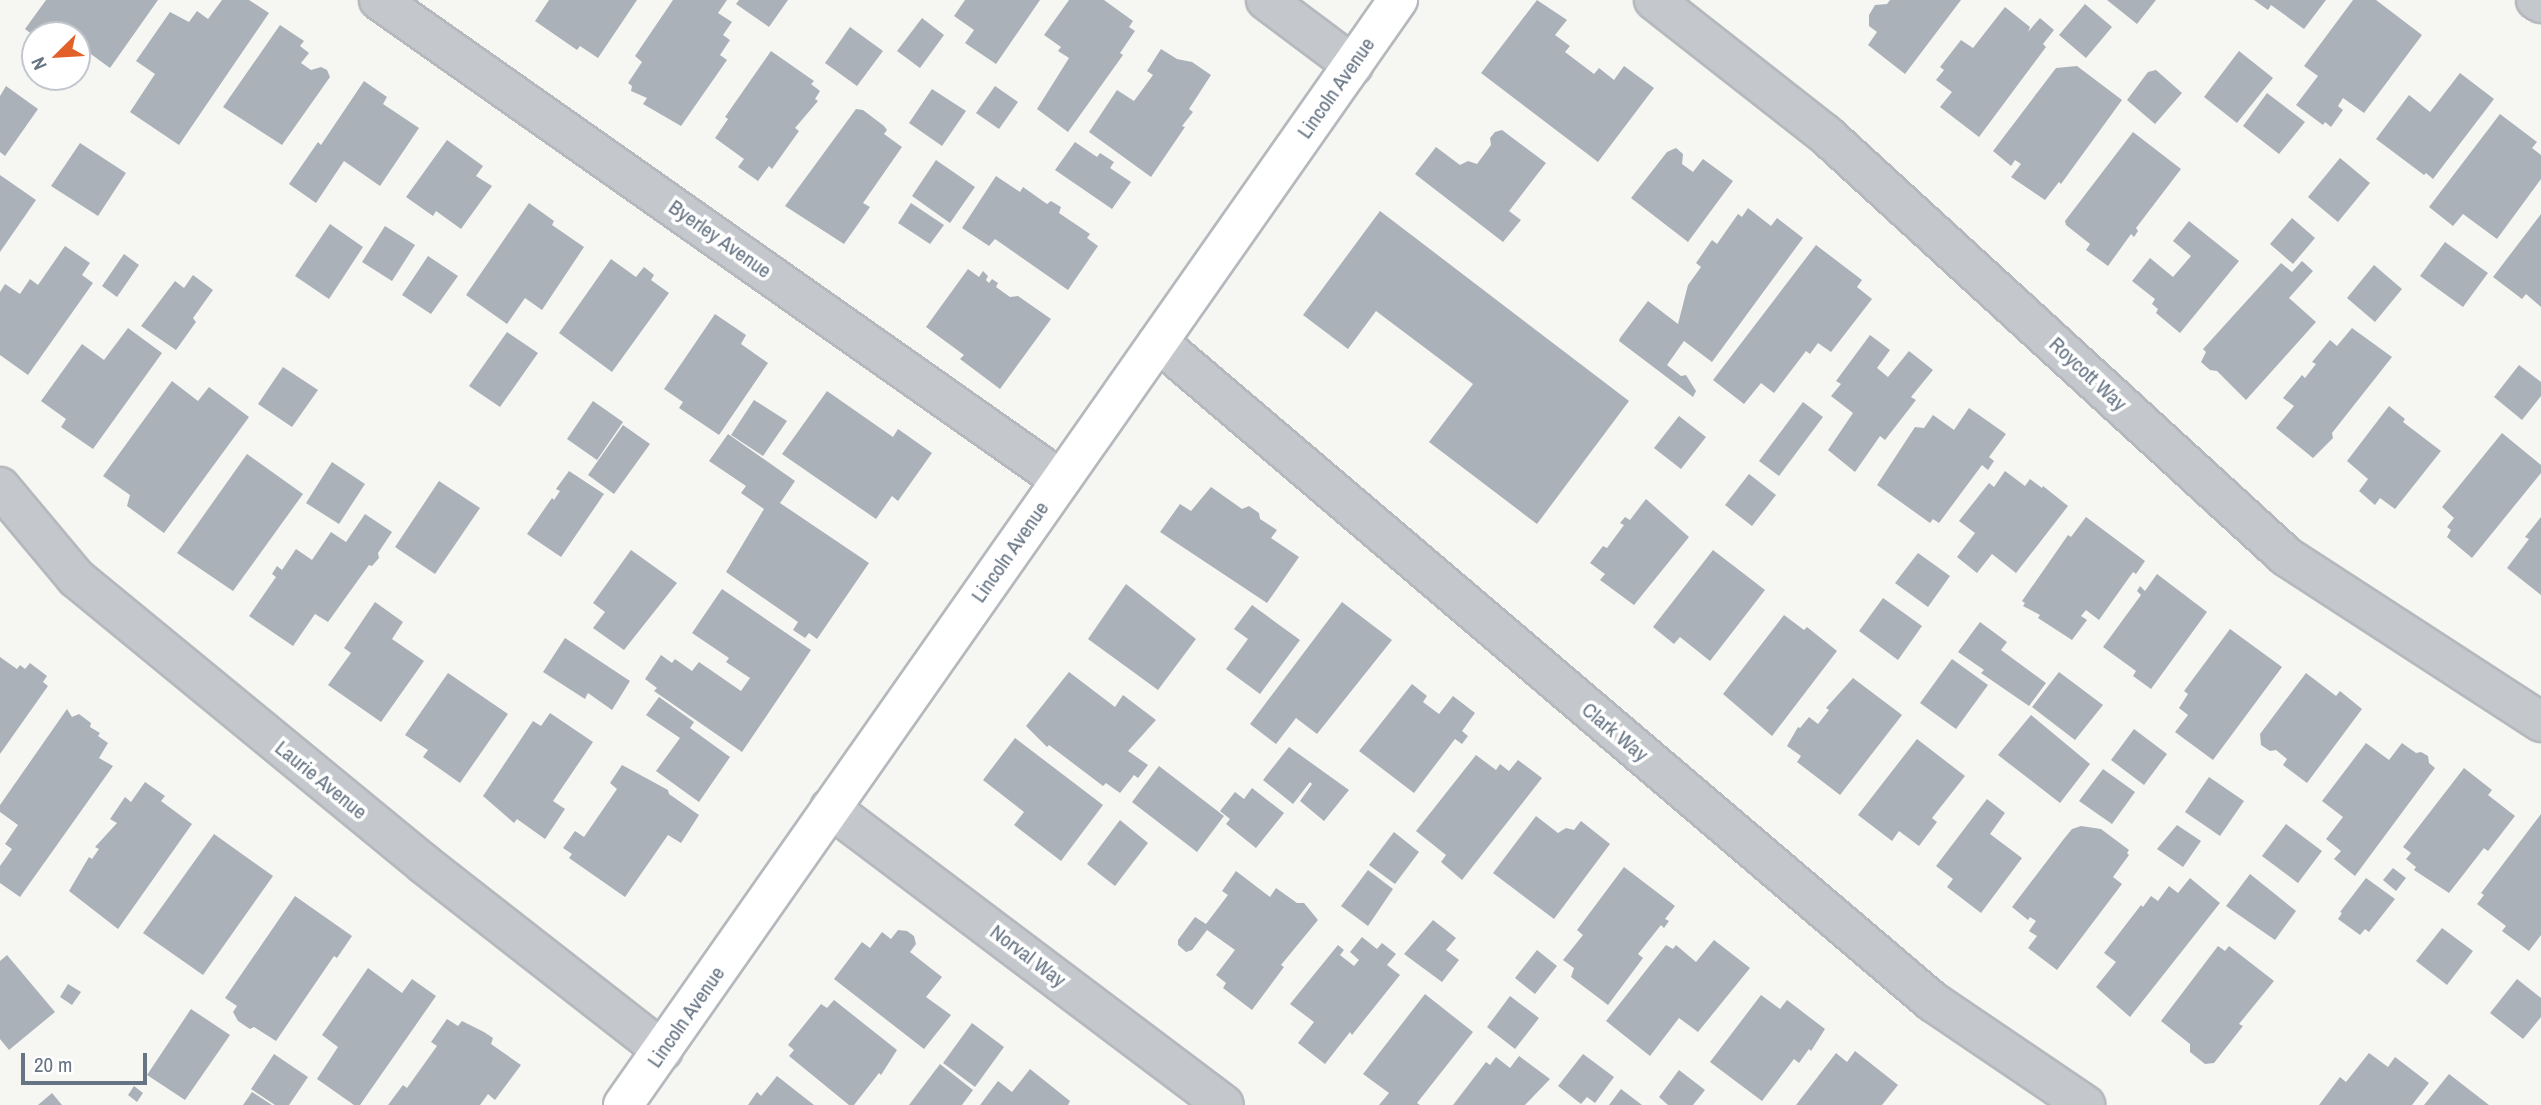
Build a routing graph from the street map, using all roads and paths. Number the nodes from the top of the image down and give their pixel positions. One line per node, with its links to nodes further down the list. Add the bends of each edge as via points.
1 (379, 0): 9 (street, Byerley Avenue)
2 (1266, 0): 7 (street)
3 (1398, 0): 7 (main road, Lincoln Avenue)
4 (1654, 0): 11 (street, Roycott Way, via 1825,134 2287,557)
5 (2536, 0): 6 (street)
6 (2541, 3)
7 (1353, 65): 8 (main road, Lincoln Avenue)
8 (1158, 342): 9 (main road, Lincoln Avenue); 16 (street, Clark Way, via 1933,1002)
9 (1061, 480): 12 (main road, Lincoln Avenue)
10 (0, 487): 13 (street, Laurie Avenue, via 76,578 424,864)
11 (2541, 722)
12 (830, 808): 13 (main road, Lincoln Avenue); 15 (street, Norval Way)
13 (663, 1051): 14 (main road, Lincoln Avenue)
14 (623, 1105)
15 (1224, 1105)
16 (2085, 1105)

